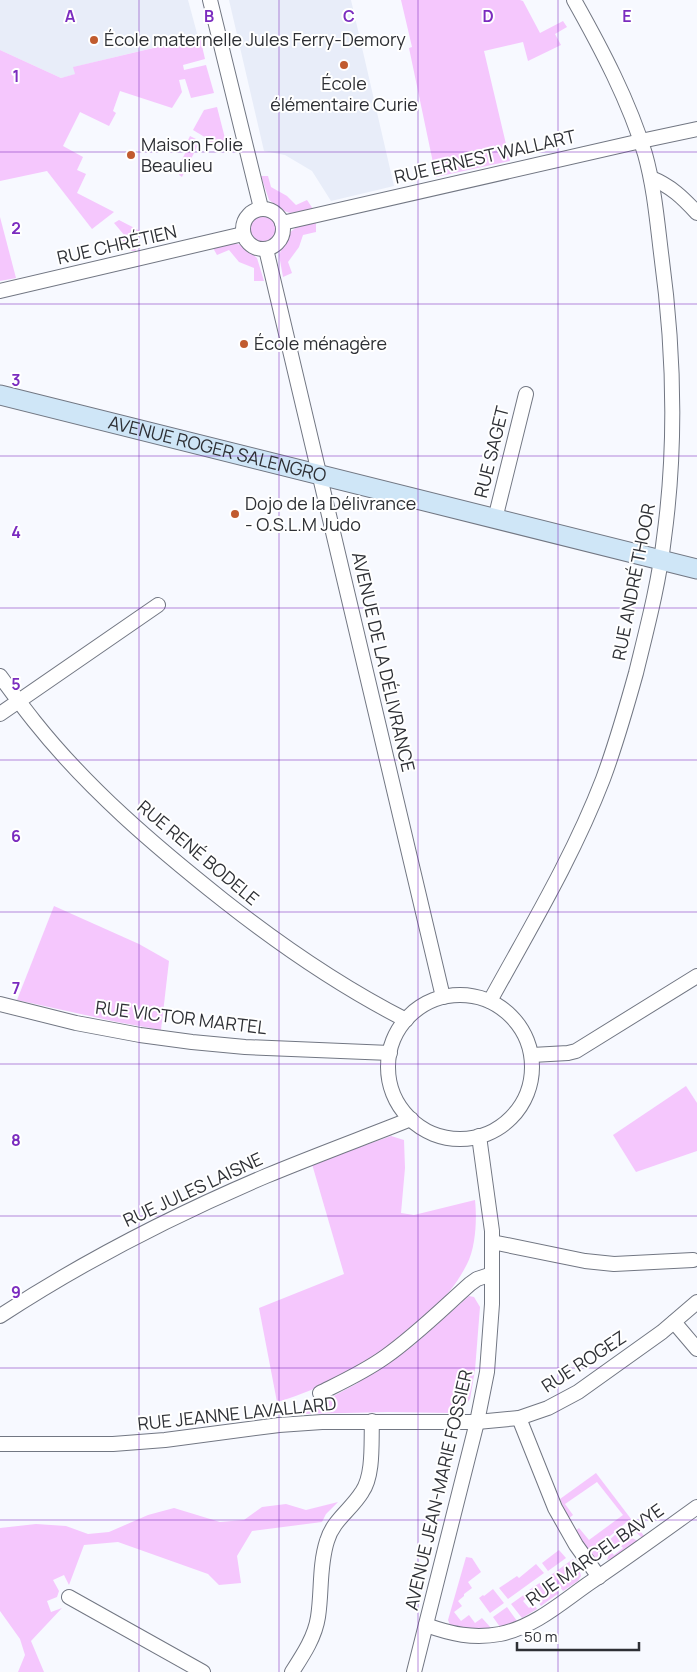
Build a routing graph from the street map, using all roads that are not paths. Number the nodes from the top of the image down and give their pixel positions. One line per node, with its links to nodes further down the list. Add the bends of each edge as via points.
1 (210, 0): 6 (street)
2 (574, 0): 4 (street, RUE ANDRÉ THOOR, via 628,106)
3 (697, 129): 4 (street, RUE ERNEST WALLART)
4 (641, 140): 5 (street, RUE ANDRÉ THOOR); 8 (street, RUE ERNEST WALLART)
5 (651, 178): 7 (street, via 674,190); 16 (street, RUE ANDRÉ THOOR, via 668,307 673,402 670,484)
6 (261, 208): 8 (street, via 272,210); 9 (street, via 248,214 242,227)
7 (697, 213)
8 (282, 223): 10 (street, via 282,236)
9 (243, 234): 10 (street, via 254,248); 11 (street, RUE CHRÉTIEN)
10 (266, 249): 14 (street, AVENUE DE LA DÉLIVRANCE)
11 (0, 291)
12 (526, 394): 15 (street, RUE SAGET)
13 (0, 395): 14 (street, AVENUE ROGER SALENGRO)
14 (320, 475): 15 (street, AVENUE ROGER SALENGRO); 23 (street, AVENUE DE LA DÉLIVRANCE)
15 (495, 518): 16 (street, AVENUE ROGER SALENGRO)
16 (661, 560): 17 (street, AVENUE ROGER SALENGRO); 24 (street, RUE ANDRÉ THOOR, via 629,698 602,780 563,869)
17 (697, 569)
18 (158, 605): 20 (street)
19 (0, 676): 20 (street, RUE RENÉ BODELE)
20 (19, 701): 21 (street); 26 (street, RUE RENÉ BODELE, via 94,786 188,872 248,920 334,980)
21 (0, 714)
22 (697, 976): 28 (street, via 576,1051)
23 (443, 997): 24 (street, via 459,994); 26 (street, via 416,1010)
24 (490, 1001): 28 (street, via 517,1022)
25 (2, 1008): 27 (street, RUE VICTOR MARTEL, via 192,1042)
26 (406, 1020): 27 (street, via 396,1035)
27 (390, 1054): 29 (street, via 388,1068 393,1093)
28 (532, 1055): 30 (street, via 532,1076 526,1096 514,1114 498,1128)
29 (411, 1119): 30 (street, via 436,1135 464,1139); 35 (street, RUE JULES LAISNE, via 194,1208 88,1263)
30 (479, 1136): 31 (street, AVENUE JEAN-MARIE FOSSIER)
31 (492, 1242): 32 (street, via 569,1259 607,1263); 33 (street, AVENUE JEAN-MARIE FOSSIER)
32 (693, 1260)
33 (492, 1274): 38 (street, via 470,1284 386,1357); 41 (street, AVENUE JEAN-MARIE FOSSIER, via 488,1358)
34 (697, 1302): 36 (street, RUE ROGEZ)
35 (0, 1316)
36 (674, 1322): 37 (street); 39 (street, RUE ROGEZ, via 573,1395)
37 (697, 1349)
38 (320, 1394)
39 (519, 1418): 41 (street, RUE ROGEZ); 44 (street, via 555,1508 570,1537)
40 (372, 1421): 41 (street, RUE JEANNE LAVALLARD); 42 (street, RUE JEANNE LAVALLARD, via 279,1425 113,1444); 48 (street, via 367,1481 359,1498 342,1514 330,1532 324,1553 315,1629)
41 (477, 1422): 46 (street, AVENUE JEAN-MARIE FOSSIER)
42 (0, 1444)
43 (697, 1507): 44 (street, RUE MARCEL BAVYE)
44 (599, 1577): 46 (street, RUE MARCEL BAVYE, via 517,1630 475,1637 454,1635)
45 (69, 1597): 47 (street)
46 (426, 1625): 49 (street, AVENUE JEAN-MARIE FOSSIER)
47 (203, 1672)
48 (292, 1672)
49 (414, 1672)

